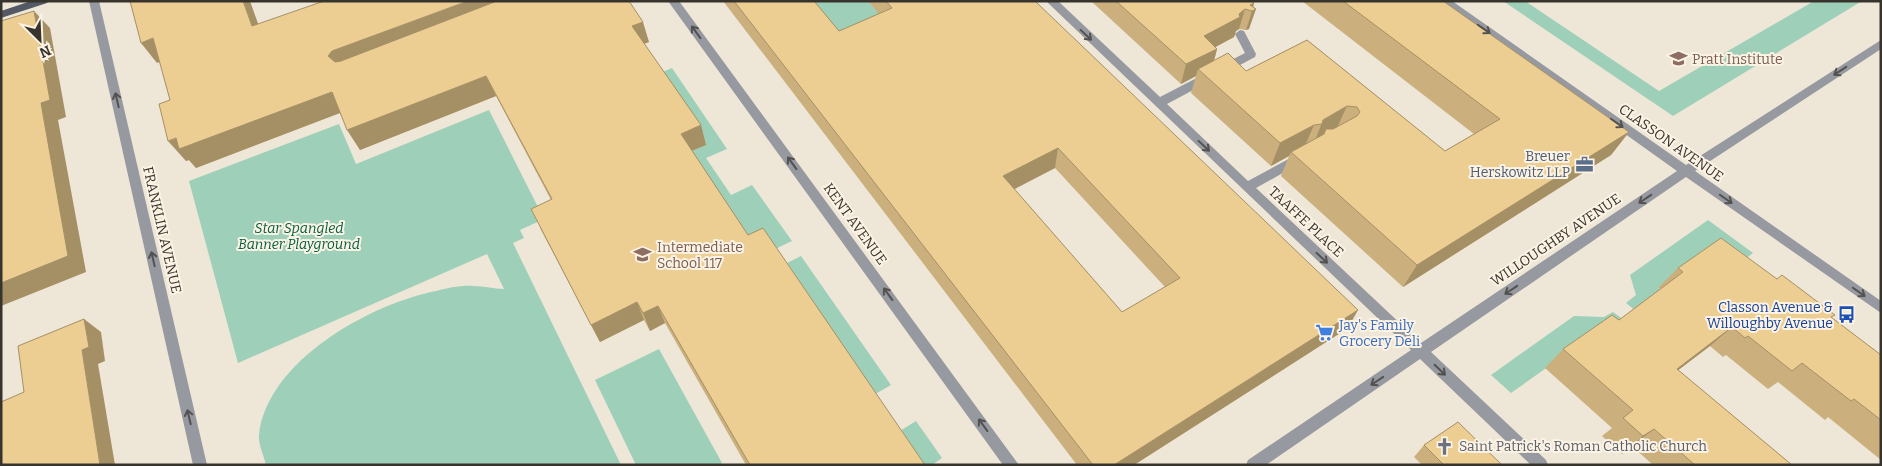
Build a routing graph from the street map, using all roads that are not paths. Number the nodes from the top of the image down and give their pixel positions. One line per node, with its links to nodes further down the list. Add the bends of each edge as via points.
1 (43, 1): 6 (main road)
2 (94, 1): 15 (street, FRANKLIN AVENUE, one-way to 2)
3 (673, 1): 16 (street, KENT AVENUE, one-way to 3)
4 (1051, 1): 9 (street, TAAFFE PLACE, one-way to 9)
5 (1444, 1): 11 (street, CLASSON AVENUE, one-way to 11)
6 (1, 15)
7 (1240, 34): 9 (street, via 1251,54)
8 (1881, 44): 11 (street, WILLOUGHBY AVENUE, one-way to 11)
9 (1159, 103): 12 (street, TAAFFE PLACE, one-way to 12)
10 (1308, 153): 12 (street)
11 (1686, 171): 13 (street, CLASSON AVENUE, one-way to 13); 14 (street, WILLOUGHBY AVENUE, one-way to 14)
12 (1247, 187): 14 (street, TAAFFE PLACE, one-way to 14)
13 (1881, 308)
14 (1421, 352): 17 (street, WILLOUGHBY AVENUE, one-way to 17); 18 (street, TAAFFE PLACE, one-way to 18)
15 (200, 465)
16 (1012, 465)
17 (1252, 465)
18 (1540, 465)

